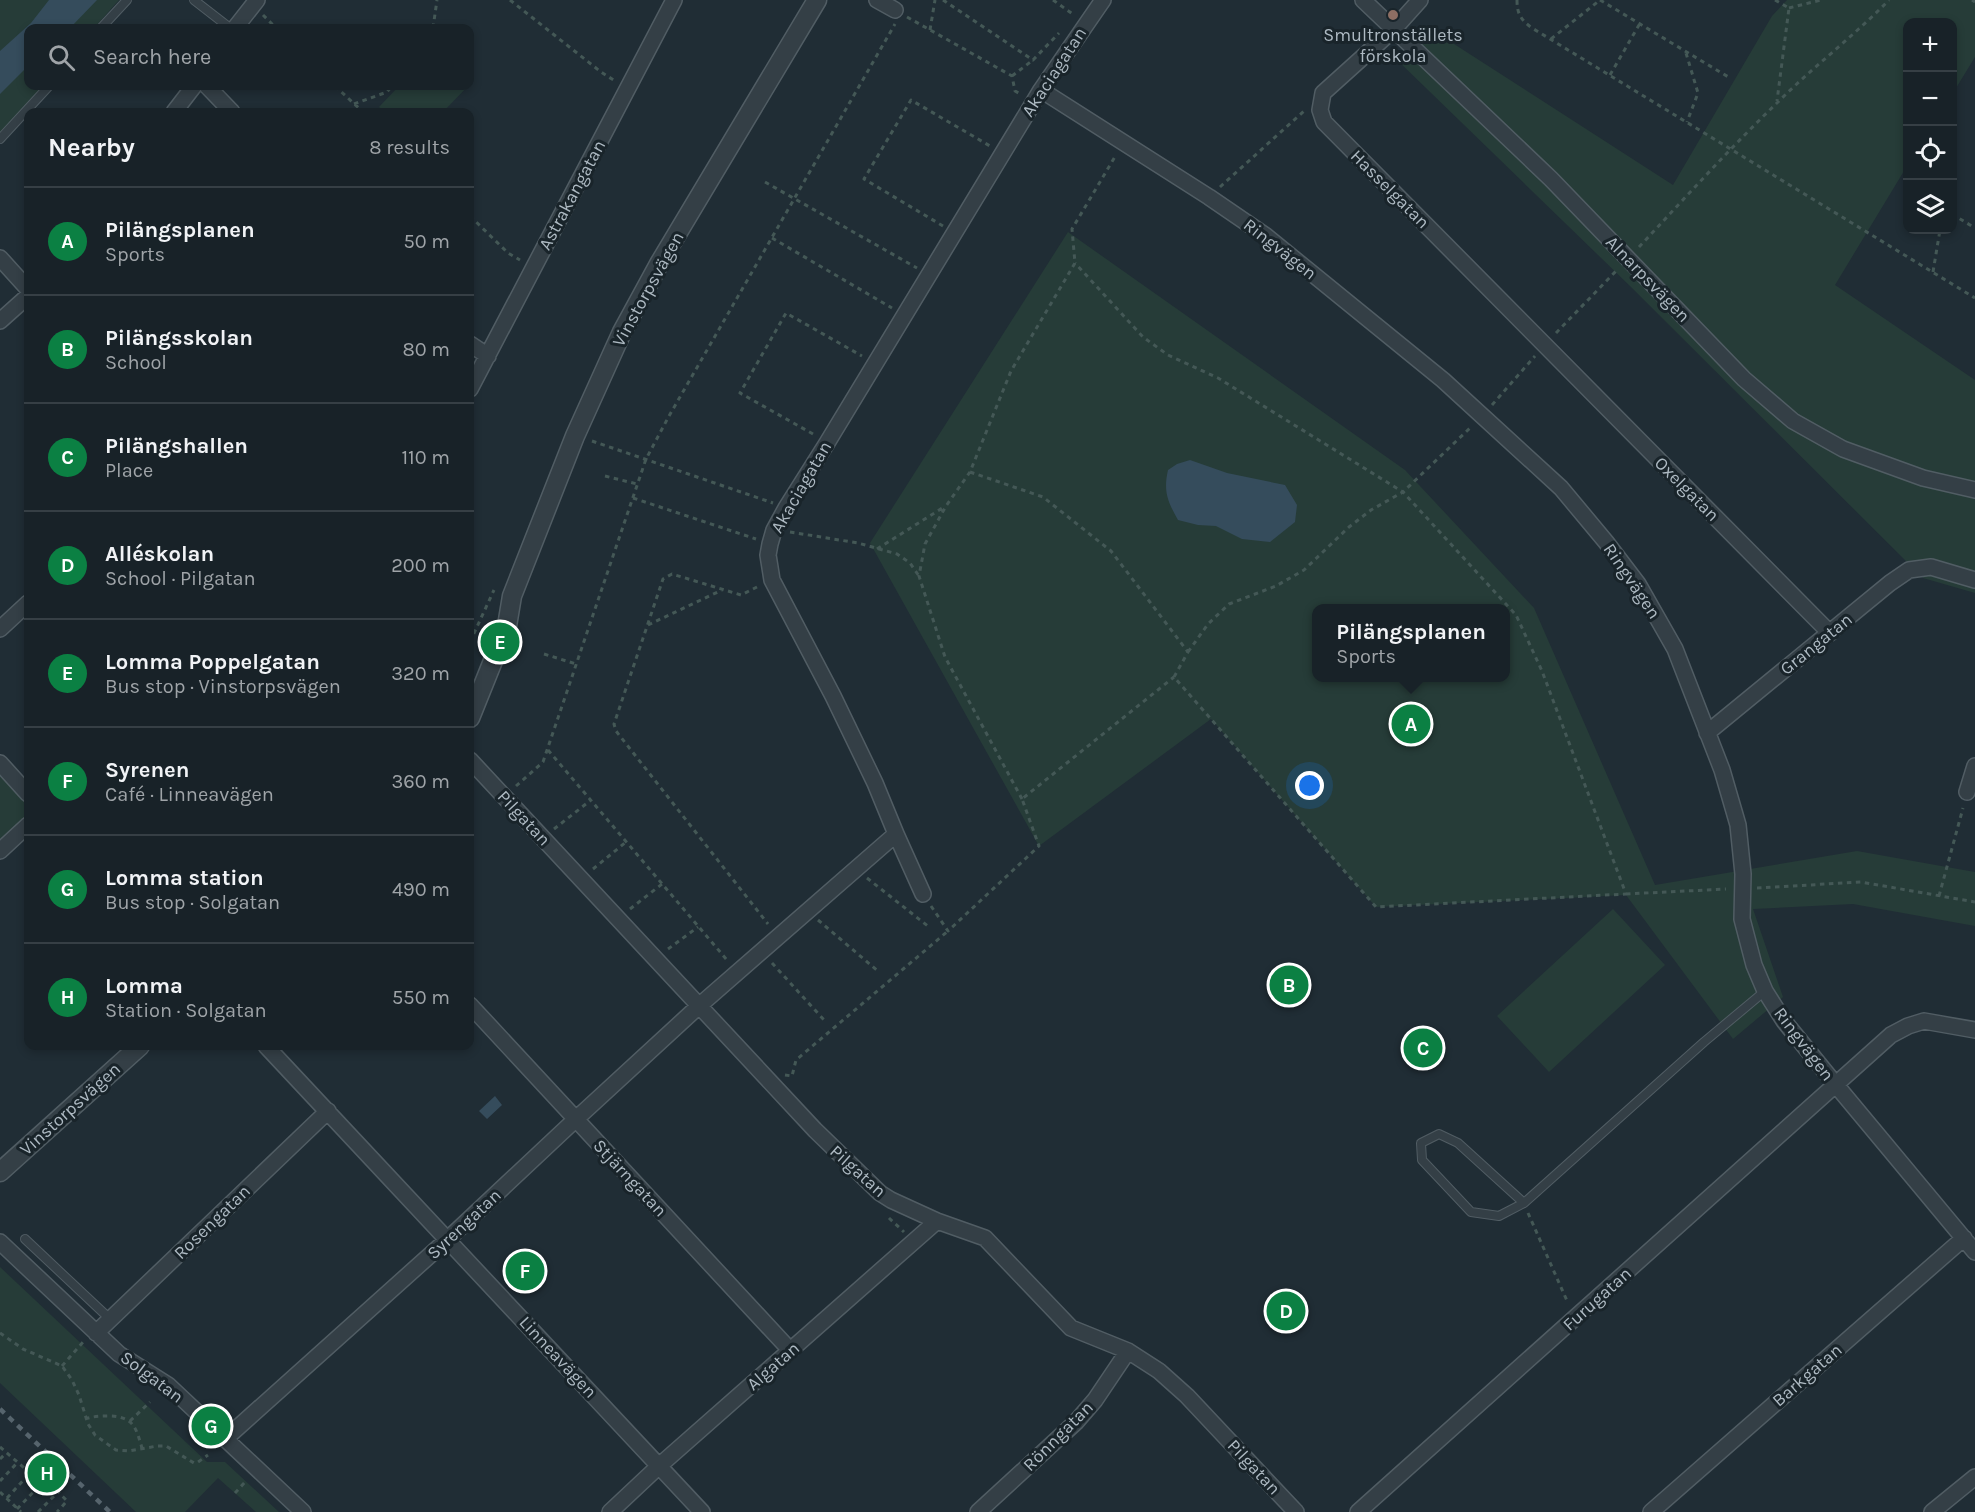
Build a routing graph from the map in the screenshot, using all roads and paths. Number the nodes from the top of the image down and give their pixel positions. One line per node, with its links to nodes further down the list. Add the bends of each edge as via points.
1 (127, 0): 22 (lane)
2 (194, 0): 23 (lane)
3 (257, 0): 24 (street)
4 (437, 0): 25 (path)
5 (510, 0): 35 (path, via 601,72)
6 (673, 0): 35 (street, Astrakangatan)
7 (817, 0): 78 (street, Vinstorpsvägen, via 659,264 622,332)
8 (877, 0): 20 (street)
9 (935, 0): 28 (path)
10 (943, 0): 32 (path)
11 (1053, 0): 21 (path)
12 (1103, 0): 21 (street, Akaciagatan)
13 (1363, 0): 27 (street, Alnarpsvägen)
14 (1420, 0): 27 (street)
15 (1517, 0): 30 (path, via 1517,11 1523,21)
16 (1600, 0): 26 (path); 30 (path)
17 (1775, 0): 19 (path)
18 (1821, 0): 19 (path)
19 (1789, 8): 43 (path)
20 (898, 12): 28 (path); 56 (path)
21 (1086, 23): 41 (street, Akaciagatan)
22 (105, 24)
23 (225, 24)
24 (238, 24)
25 (434, 24)
26 (1640, 24): 31 (path); 33 (path)
27 (1394, 29): 42 (street); 84 (street, Alnarpsvägen, via 1551,179 1744,379 1793,421 1843,449 1923,478)
28 (930, 30): 32 (path, via 1012,76)
29 (1062, 31): 32 (path)
30 (1551, 39): 33 (path)
31 (1686, 52): 34 (path); 50 (path, via 1698,93)
32 (1033, 60)
33 (1610, 75): 50 (path)
34 (1730, 78)
35 (628, 88): 65 (street, Astrakangatan)
36 (45, 90): 45 (lane)
37 (191, 90): 46 (street)
38 (211, 90): 47 (street)
39 (339, 90): 44 (path)
40 (389, 90): 44 (path)
41 (1041, 90): 52 (street, Ringvägen); 53 (street, Akaciagatan)
42 (1323, 93): 55 (path); 73 (street, Hasselgatan, via 1320,110 1324,122)
43 (1777, 103)
44 (354, 104): 48 (path)
45 (29, 108)
46 (177, 108)
47 (228, 108)
48 (358, 108)
49 (24, 113): 51 (lane)
50 (1687, 122): 66 (path)
51 (0, 139)
52 (1123, 142): 55 (street, Ringvägen); 64 (path, via 1072,229)
53 (1002, 154): 60 (street, Akaciagatan); 60 (path, via 911,100 864,178)
54 (765, 182): 56 (path)
55 (1209, 197): 106 (street, Ringvägen, via 1266,236 1443,380 1561,488 1638,584 1675,649)
56 (794, 199): 62 (path); 67 (path)
57 (1957, 217): 59 (path)
58 (474, 220): 65 (path, via 508,253)
59 (1975, 228)
60 (954, 233): 67 (street, Akaciagatan)
61 (1939, 234): 66 (path)
62 (772, 238): 71 (path); 80 (path)
63 (0, 258): 68 (street)
64 (1075, 263): 81 (path, via 1011,371); 95 (path, via 1143,337 1168,355 1218,378 1403,492)
65 (534, 268): 75 (street, Astrakangatan)
66 (1933, 272): 69 (path)
67 (929, 275): 71 (street, Akaciagatan)
68 (24, 285)
69 (1974, 296)
70 (24, 300): 72 (street)
71 (904, 315): 76 (street, Akaciagatan)
72 (0, 321)
73 (1545, 345): 100 (street, Oxelgatan)
74 (474, 347): 75 (street)
75 (488, 356): 77 (street, Astrakangatan)
76 (875, 363): 79 (street, Akaciagatan); 79 (path, via 786,313 740,393)
77 (474, 381)
78 (575, 436): 80 (path); 94 (street, Vinstorpsvägen)
79 (827, 443): 87 (street, Akaciagatan)
80 (646, 459): 83 (path); 87 (path)
81 (970, 472): 86 (path); 104 (path, via 1043,497 1111,551 1188,652)
82 (605, 476): 83 (path)
83 (637, 484): 85 (path)
84 (1975, 490)
85 (633, 498): 88 (path); 102 (path)
86 (946, 506): 89 (path); 90 (path, via 925,544)
87 (786, 508): 88 (street, Akaciagatan)
88 (772, 537): 89 (path, via 813,534); 91 (street, Akaciagatan, via 768,555)
89 (877, 549): 90 (path, via 897,554)
90 (919, 576): 114 (path, via 945,657)
91 (772, 580): 93 (path, via 741,595); 118 (street, Akaciagatan, via 833,696)
92 (1975, 580): 100 (street, Grangatan, via 1931,567 1909,570)
93 (723, 590): 98 (path); 98 (path, via 672,574 663,579)
94 (512, 596): 103 (street, Vinstorpsvägen, via 494,624); 105 (street, Vinstorpsvägen, via 507,626)
95 (1506, 604)
96 (24, 607): 99 (street)
97 (1510, 608): 126 (path, via 1542,671)
98 (648, 625): 134 (path, via 614,724 616,731)
99 (0, 629)
100 (1830, 633): 106 (street, Grangatan)
101 (544, 654): 102 (path)
102 (576, 664): 107 (path)
103 (474, 677)
104 (1174, 677): 114 (path); 126 (path, via 1376,907)
105 (474, 708)
106 (1707, 733): 124 (street, Ringvägen, via 1738,825)
107 (548, 749): 111 (path, via 543,762); 115 (path)
108 (0, 763): 112 (street)
109 (474, 764): 140 (street, Pilgatan)
110 (1975, 766): 113 (street)
111 (512, 789)
112 (24, 790)
113 (1967, 792): 127 (path)
114 (1022, 799): 133 (path, via 1039,846)
115 (591, 800): 117 (path); 119 (path)
116 (24, 829): 120 (street)
117 (552, 831)
118 (896, 834): 121 (street); 125 (street, Akaciagatan)
119 (626, 842): 122 (path); 123 (path)
120 (0, 851)
121 (856, 869): 129 (street); 132 (path)
122 (590, 871)
123 (662, 884): 130 (path); 131 (path)
124 (1742, 889): 126 (path); 127 (path, via 1861,882); 139 (street, Ringvägen, via 1742,919)
125 (923, 894): 133 (path)
126 (1626, 894)
127 (1939, 896): 128 (path)
128 (1975, 902)
129 (808, 911): 134 (street); 137 (path)
130 (627, 912)
131 (698, 927): 135 (path); 138 (path)
132 (929, 927)
133 (948, 931): 146 (path, via 796,1060 792,1076)
134 (779, 937): 136 (street)
135 (664, 952)
136 (762, 952): 138 (street); 142 (path)
137 (879, 972)
138 (737, 973): 140 (street)
139 (1765, 991): 147 (street, Ringvägen); 151 (lane)
140 (700, 1005): 149 (street, Syrengatan); 152 (street, Pilgatan, via 815,1130 880,1193)
141 (474, 1009): 149 (street, Stjärngatan)
142 (825, 1021)
143 (1975, 1030): 147 (street, Furugatan, via 1924,1022 1908,1026 1891,1035)
144 (136, 1050): 150 (street, Vinstorpsvägen)
145 (270, 1050): 148 (street, Linneavägen)
146 (778, 1073)
147 (1836, 1085): 153 (street, Ringvägen); 158 (street, Furugatan)
148 (328, 1112): 155 (street, Linneavägen); 159 (street, Rosengatan)
149 (576, 1119): 155 (street, Syrengatan); 162 (street, Stjärngatan)
150 (0, 1172)
151 (1524, 1203): 151 (lane, via 1458,1143 1439,1134 1420,1143 1422,1160 1471,1212 1499,1216); 158 (path)
152 (937, 1221): 162 (street, Algatan); 163 (street, Pilgatan, via 985,1238 1071,1328)
153 (1964, 1238): 157 (street, Ringvägen); 194 (street, Barkgatan)
154 (25, 1239): 159 (lane)
155 (448, 1239): 168 (street, Syrengatan); 175 (street, Linneavägen)
156 (0, 1242): 161 (street, Solgatan)
157 (1975, 1252)
158 (1576, 1318): 193 (street, Furugatan)
159 (110, 1319): 161 (street, Rosengatan)
160 (0, 1333): 164 (path, via 23,1349)
161 (90, 1337): 164 (path); 168 (street, Solgatan, via 168,1385)
162 (790, 1350): 175 (street, Algatan)
163 (1128, 1351): 191 (street, Rönngatan, via 1076,1422); 192 (street, Pilgatan, via 1187,1396)
164 (62, 1366): 166 (path, via 79,1395)
165 (150, 1402): 167 (path)
166 (86, 1419): 167 (path, via 120,1417); 170 (path, via 95,1435 116,1450)
167 (130, 1421): 170 (path)
168 (225, 1439): 188 (street, Solgatan)
169 (0, 1447): 171 (path)
170 (142, 1448): 172 (path, via 166,1446 194,1463)
171 (6, 1453): 173 (path); 174 (path)
172 (208, 1455)
173 (0, 1459)
174 (17, 1463): 176 (path); 180 (path)
175 (659, 1466): 189 (street, Algatan); 190 (street, Linneavägen)
176 (30, 1473): 179 (path); 184 (path)
177 (1975, 1477): 195 (street)
178 (248, 1478): 183 (path)
179 (46, 1479): 181 (path); 185 (path)
180 (0, 1481)
181 (59, 1491): 186 (path); 187 (path, via 67,1501)
182 (0, 1492): 184 (path)
183 (235, 1493)
184 (7, 1498): 185 (path)
185 (19, 1510)
186 (38, 1512)
187 (57, 1512)
188 (303, 1512)
189 (610, 1512)
190 (702, 1512)
191 (978, 1512)
192 (1296, 1512)
193 (1358, 1512)
194 (1651, 1512)
195 (1932, 1512)

